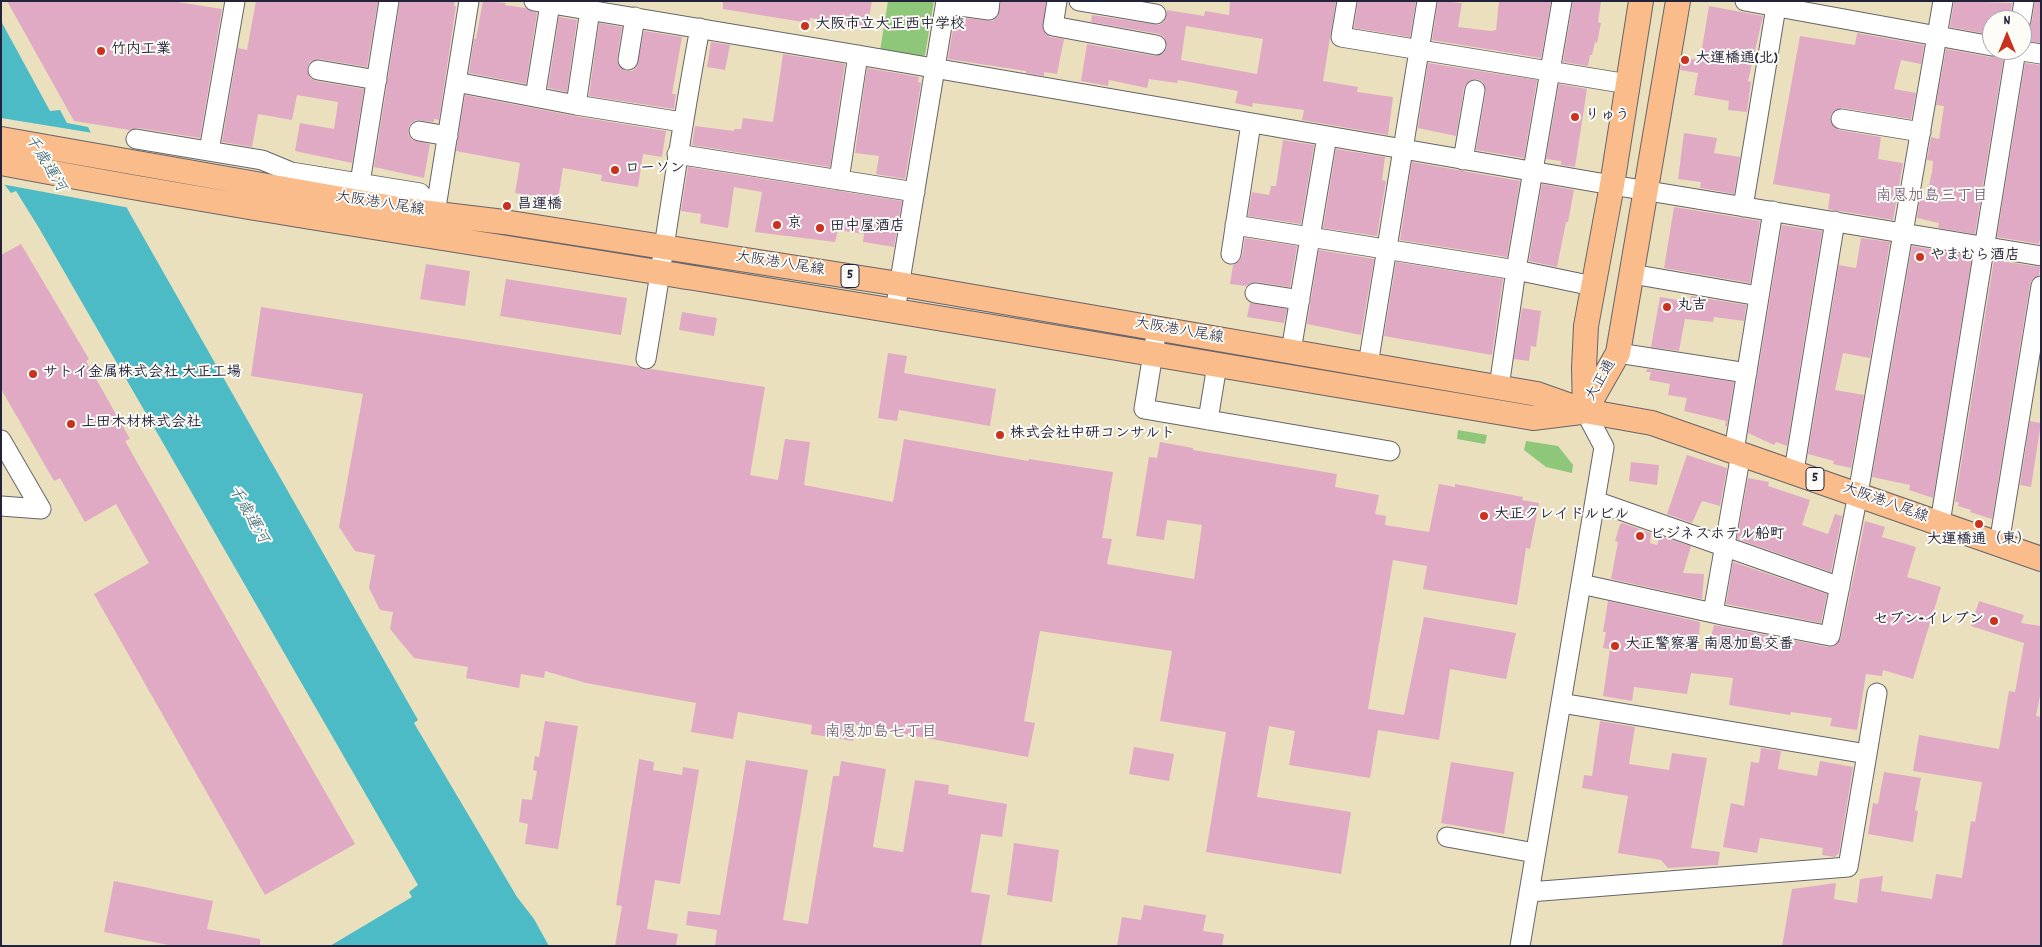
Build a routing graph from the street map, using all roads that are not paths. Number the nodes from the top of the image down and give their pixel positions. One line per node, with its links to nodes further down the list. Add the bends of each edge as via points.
1 (235, 1): 47 (street)
2 (389, 1): 31 (street)
3 (469, 1): 32 (street)
4 (990, 1): 15 (street, via 989,10)
5 (1057, 1): 23 (street, via 1053,26)
6 (1079, 1): 18 (street)
7 (1347, 1): 24 (street, via 1342,37)
8 (1427, 1): 24 (street)
9 (1562, 1): 30 (street)
10 (1641, 1): 33 (main road, 大正通)
11 (1678, 1): 55 (main road, 大正通)
12 (1745, 1): 16 (street)
13 (1943, 1): 21 (street)
14 (542, 2): 17 (street); 35 (street)
15 (946, 2): 28 (street)
16 (1776, 7): 21 (street); 57 (street)
17 (590, 10): 19 (street); 36 (street)
18 (1156, 14)
19 (635, 17): 20 (street); 26 (street)
20 (700, 28): 25 (street); 38 (street)
21 (1938, 36): 22 (street); 41 (street)
22 (1982, 44)
23 (1156, 45)
24 (1418, 50): 30 (street); 46 (street)
25 (858, 54): 28 (street); 52 (street)
26 (628, 60)
27 (2014, 60): 64 (street)
28 (936, 68): 39 (street); 56 (street)
29 (318, 70): 31 (street)
30 (1550, 72): 33 (street); 51 (street)
31 (377, 80): 53 (street)
32 (456, 82): 35 (street); 42 (street)
33 (1628, 84): 54 (main road, 大正通)
34 (1475, 90): 49 (street)
35 (535, 97): 36 (street)
36 (576, 105): 38 (street)
37 (1841, 119): 41 (street)
38 (682, 122): 48 (street)
39 (1251, 123): 43 (street); 61 (street)
40 (419, 131): 42 (street)
41 (1921, 132): 62 (street)
42 (448, 136): 60 (street)
43 (1327, 136): 46 (street); 63 (street)
44 (1, 139): 60 (main road, 大阪港八尾線 / 5, via 404,210)
45 (136, 140): 47 (street)
46 (1402, 149): 49 (street); 66 (street)
47 (208, 151): 53 (street, via 262,160 290,172)
48 (677, 154): 52 (street); 65 (street)
49 (1463, 160): 51 (street)
50 (1, 163): 60 (main road, 大阪港八尾線 / 5, via 125,186)
51 (1534, 172): 54 (street); 69 (street)
52 (839, 180): 56 (street)
53 (360, 183): 60 (street, via 420,193)
54 (1612, 185): 55 (street); 73 (main road, 大正通)
55 (1647, 191): 57 (street); 71 (main road, 大正通)
56 (915, 192): 72 (street)
57 (1743, 207): 58 (street)
58 (1773, 211): 59 (street); 76 (street)
59 (1835, 221): 62 (street); 93 (street)
60 (433, 225): 65 (main road, 大阪港八尾線 / 5, via 504,222); 70 (main road, 大阪港八尾線 / 5)
61 (1236, 225): 63 (street); 67 (street)
62 (1904, 232): 64 (street); 94 (street)
63 (1310, 237): 66 (street); 77 (street)
64 (1985, 246): 68 (street); 97 (street)
65 (664, 247): 70 (street); 72 (main road, 大阪港八尾線 / 5)
66 (1386, 249): 69 (street); 85 (street)
67 (1231, 254)
68 (2041, 256)
69 (1516, 270): 73 (street); 87 (street)
70 (661, 272): 78 (main road, 大阪港八尾線 / 5); 83 (street)
71 (1632, 274): 76 (street); 81 (main road, 大正通)
72 (899, 284): 78 (street); 79 (main road, 大阪港八尾線 / 5)
73 (1593, 286): 88 (main road, 大正通, via 1586,326)
74 (2041, 286): 98 (street)
75 (1255, 293): 77 (street)
76 (1759, 296): 86 (street)
77 (1300, 300): 80 (street)
78 (896, 311): 82 (main road, 大阪港八尾線 / 5)
79 (1157, 328): 80 (main road, 大阪港八尾線 / 5); 82 (street)
80 (1291, 351): 85 (main road, 大阪港八尾線 / 5)
81 (1618, 353): 86 (street); 88 (main road, 大正通)
82 (1153, 354): 84 (main road, 大阪港八尾線 / 5); 89 (street, via 1144,409)
83 (646, 359)
84 (1218, 365): 88 (main road, 大阪港八尾線 / 5, via 1533,418); 89 (street)
85 (1368, 365): 87 (main road, 大阪港八尾線 / 5)
86 (1747, 373): 92 (street)
87 (1499, 387): 88 (main road, 大阪港八尾線 / 5, via 1537,394)
88 (1585, 411): 92 (main road, 大阪港八尾線 / 5, via 1642,420); 95 (street, via 1604,447)
89 (1208, 420): 91 (street)
90 (1, 440): 96 (street, via 41,510)
91 (1390, 451)
92 (1738, 452): 93 (main road, 大阪港八尾線 / 5); 99 (street)
93 (1794, 471): 94 (main road, 大阪港八尾線 / 5)
94 (1858, 494): 97 (main road, 大阪港八尾線 / 5); 102 (street)
95 (1595, 500): 99 (street); 101 (street)
96 (1, 506)
97 (1940, 523): 98 (main road, 大阪港八尾線 / 5)
98 (1999, 544): 100 (main road, 大阪港八尾線 / 5)
99 (1725, 545): 102 (street); 103 (street)
100 (2041, 559)
101 (1582, 584): 103 (street); 105 (street)
102 (1840, 587): 103 (street, via 1830,636)
103 (1713, 613)
104 (1877, 692): 106 (street)
105 (1561, 703): 106 (street); 108 (street)
106 (1867, 754): 109 (street, via 1848,867)
107 (1447, 837): 108 (street)
108 (1535, 853): 109 (street)
109 (1529, 892): 110 (street)
110 (1520, 946)

